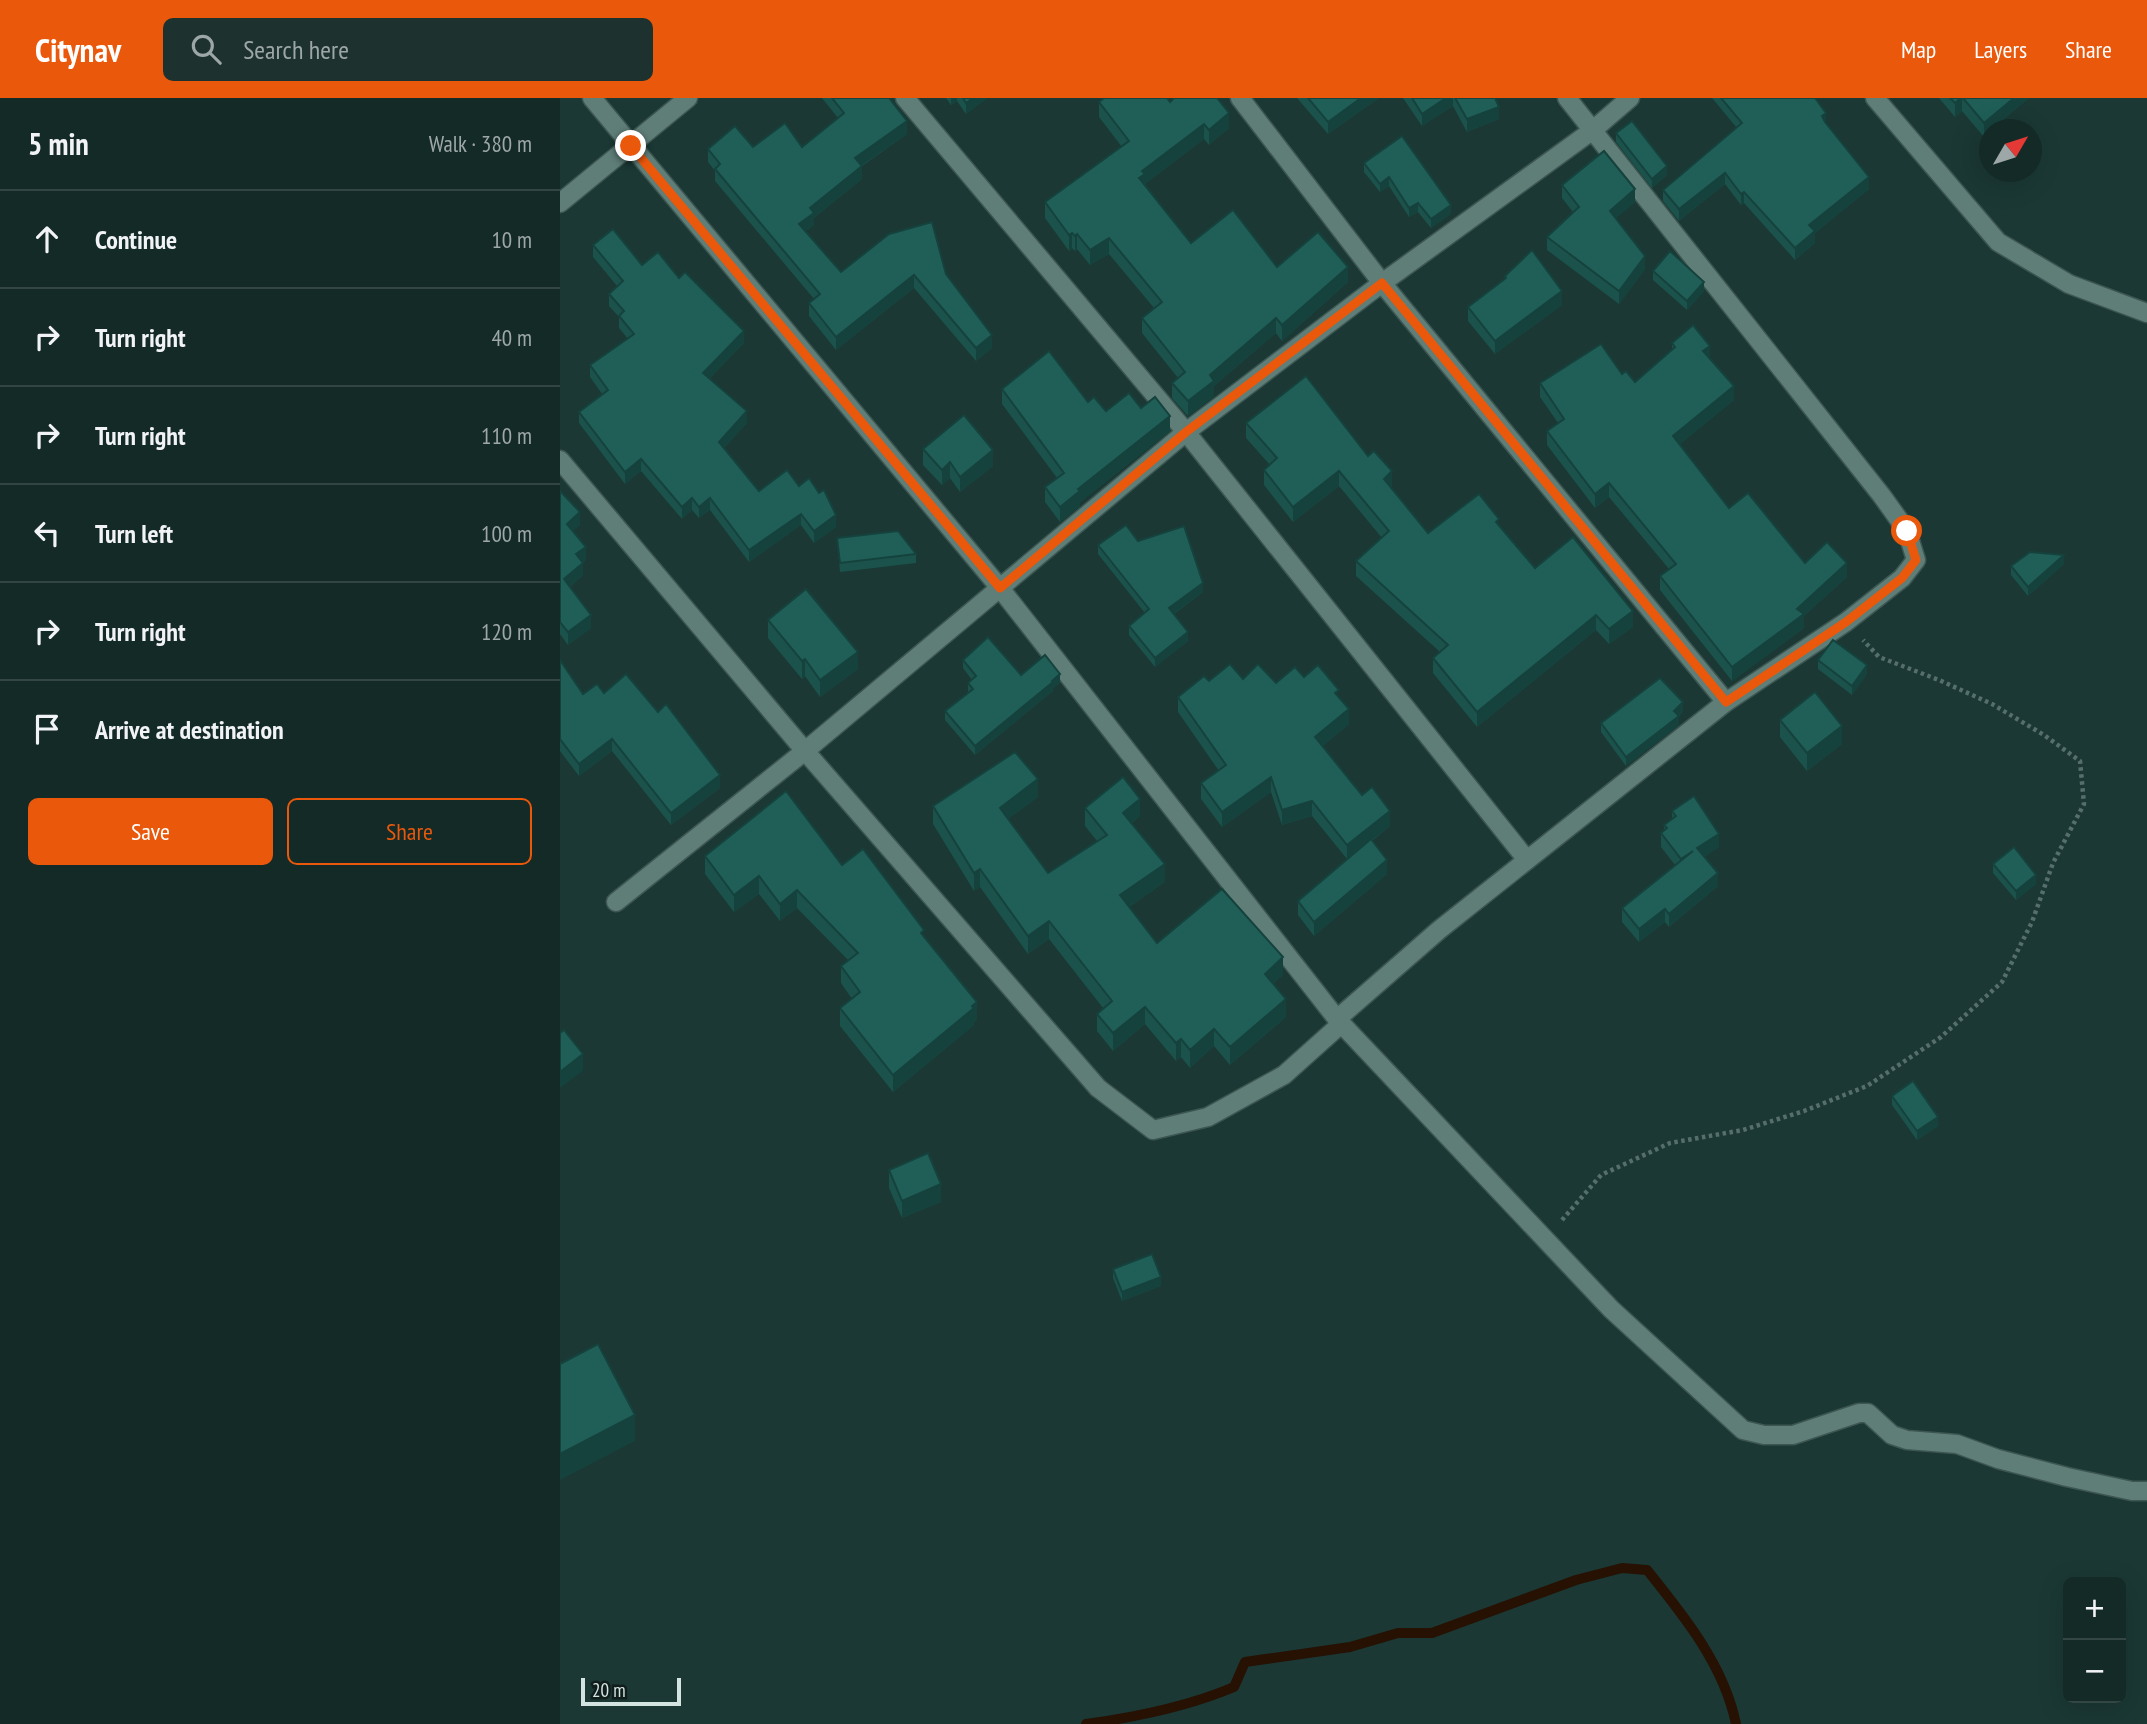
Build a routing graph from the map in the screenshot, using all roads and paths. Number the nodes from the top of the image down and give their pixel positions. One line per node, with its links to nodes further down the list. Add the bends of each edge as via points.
1 (592, 98): 9 (street)
2 (688, 98): 9 (street)
3 (905, 98): 13 (street)
4 (1240, 98): 11 (street)
5 (1567, 98): 8 (street)
6 (1630, 98): 8 (street)
7 (1875, 98): 12 (street, via 1998,242 2069,284)
8 (1593, 130): 11 (street); 16 (street, via 1907,531 1916,560 1902,578)
9 (631, 146): 10 (street); 15 (street)
10 (560, 203)
11 (1382, 283): 13 (street); 17 (street)
12 (2147, 313)
13 (1186, 432): 15 (street); 19 (street)
14 (560, 460): 18 (street)
15 (1000, 588): 18 (street); 21 (street)
16 (1846, 622): 17 (street); 22 (path, via 1879,657 1992,704 2080,761 2084,804 2053,863 2032,922 2002,982 1941,1037 1867,1086 1742,1130 1670,1143 1601,1175)
17 (1726, 702): 19 (street)
18 (805, 751): 20 (street); 21 (street, via 1098,1088 1153,1130 1208,1117 1284,1075)
19 (1527, 860): 21 (street, via 1439,930)
20 (616, 902)
21 (1339, 1021): 22 (street)
22 (1548, 1241): 23 (street, via 1611,1309 1743,1430 1793,1435 1868,1413 1892,1435 1907,1440 1957,1444 2055,1474)
23 (2147, 1491)

